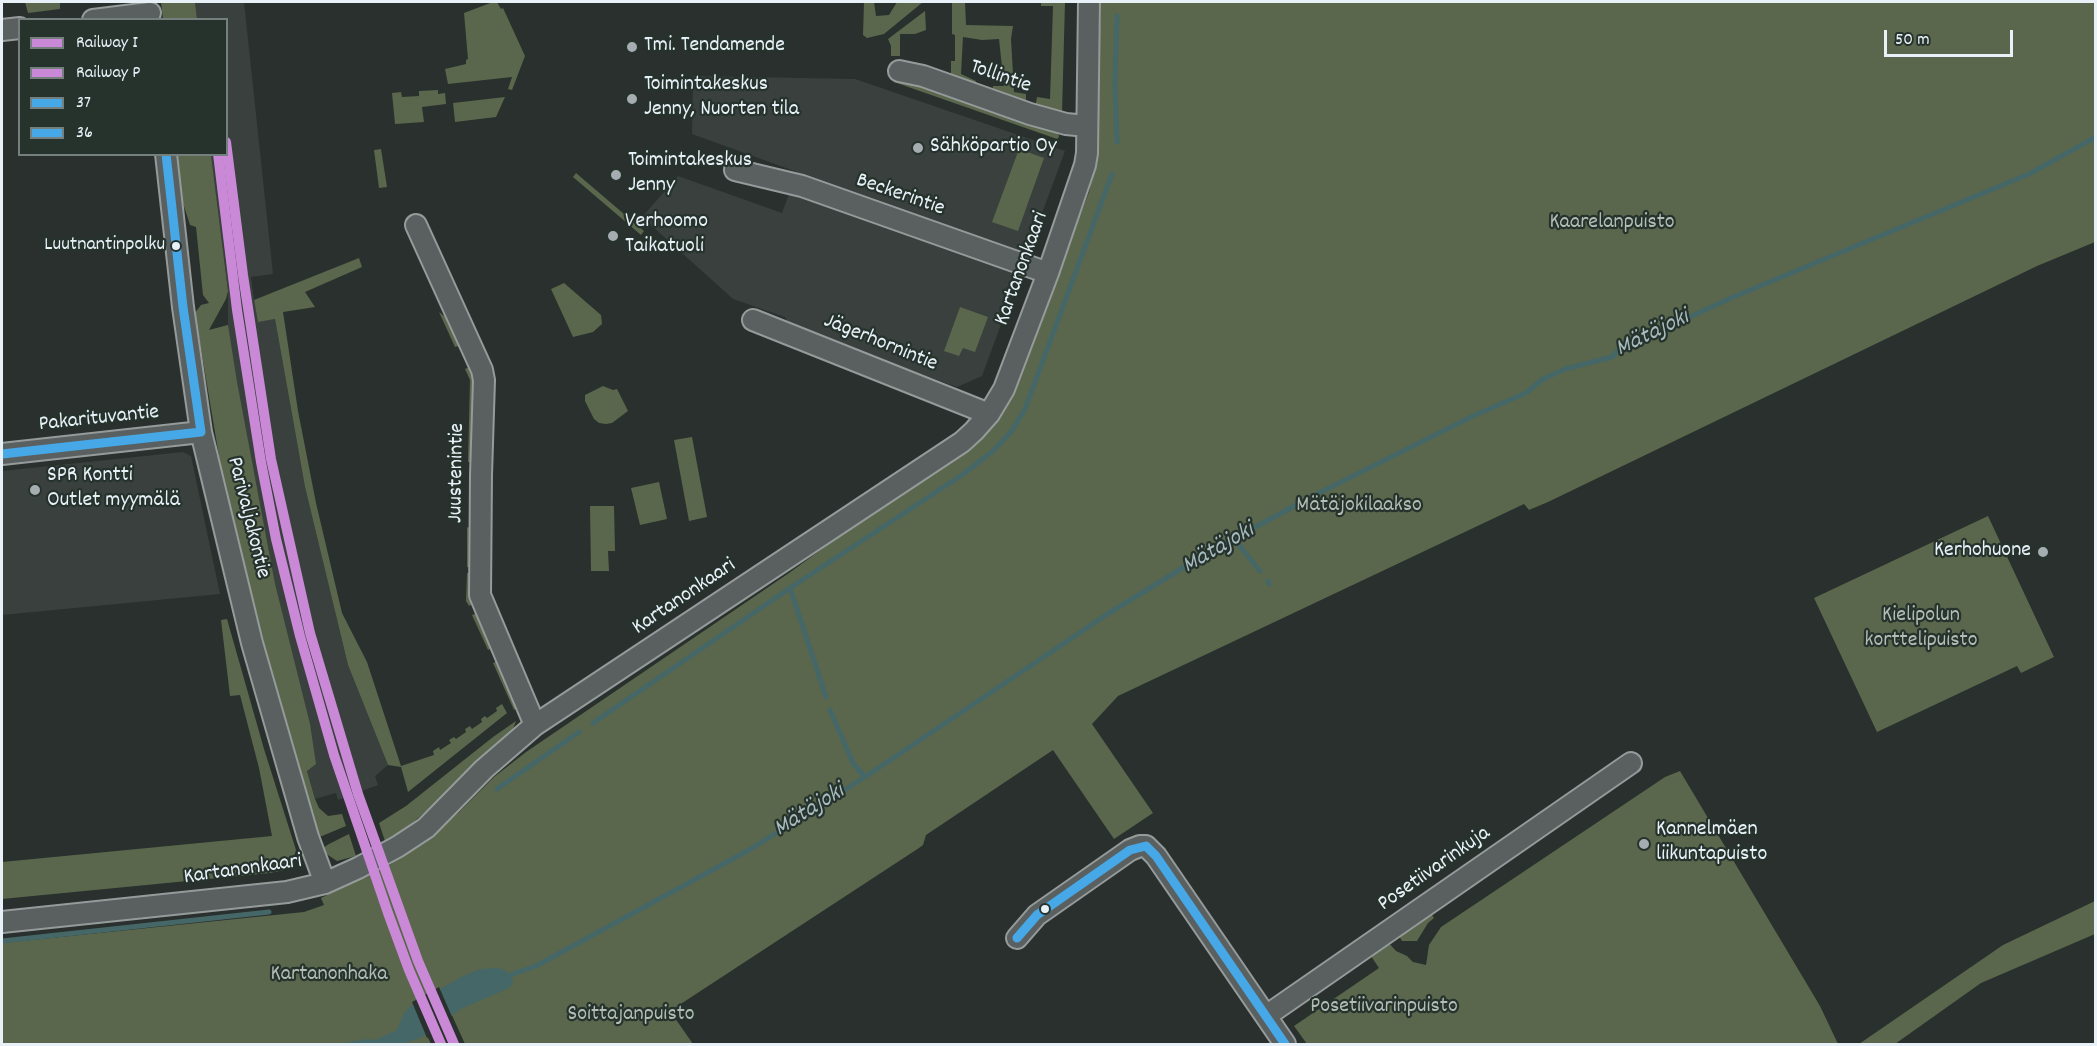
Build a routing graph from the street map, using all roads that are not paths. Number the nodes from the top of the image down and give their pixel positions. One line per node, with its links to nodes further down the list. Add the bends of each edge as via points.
1 (1089, 2): 7 (street, Kartanonkaari)
2 (150, 11): 3 (street)
3 (106, 18)
4 (18, 28): 5 (street)
5 (2, 30)
6 (899, 71): 7 (street, Tollintie, via 1030,114)
7 (1087, 126): 11 (street, Kartanonkaari, via 1085,165)
8 (166, 156): 14 (street, Parivaljakontie)
9 (735, 170): 11 (street, Beckerintie, via 802,186)
10 (416, 225): 16 (street, Juustenintie, via 482,370 480,595)
11 (1048, 273): 13 (street, Kartanonkaari, via 1004,389)
12 (753, 320): 13 (street, Jägerhornintie)
13 (989, 414): 16 (street, Kartanonkaari, via 945,454)
14 (201, 432): 15 (street, Pakarituvantie); 18 (street, Parivaljakontie, via 252,643)
15 (2, 454)
16 (536, 725): 18 (street, Kartanonkaari, via 484,769 426,828)
17 (1631, 763): 21 (street, Posetiivarinkuja)
18 (325, 883): 19 (street, Kartanonkaari, via 287,892)
19 (2, 922)
20 (1017, 938): 21 (street, via 1036,915 1130,850 1146,846)
21 (1266, 1016): 22 (street)
22 (1285, 1044)

